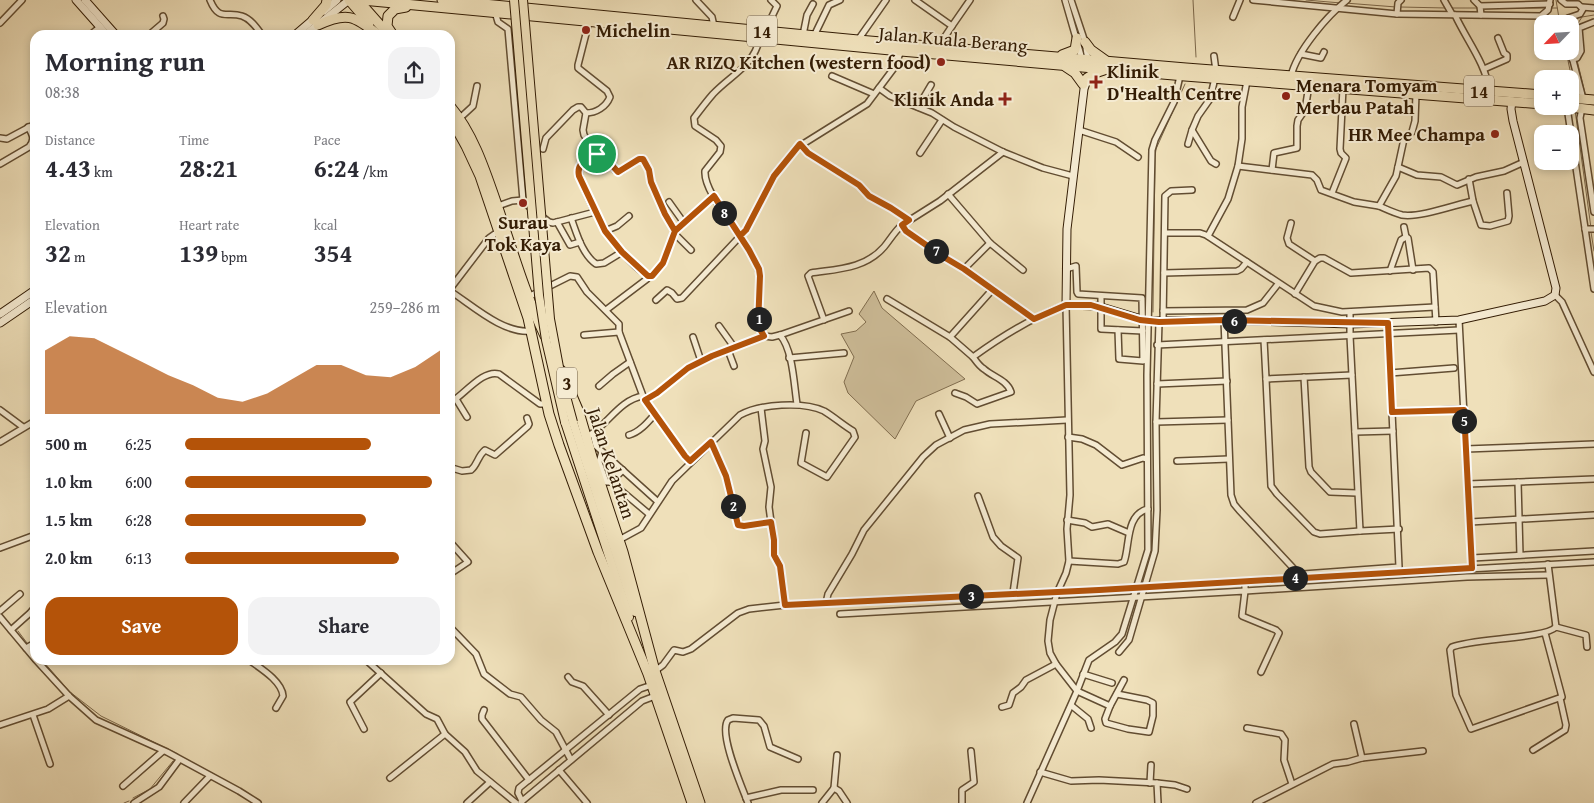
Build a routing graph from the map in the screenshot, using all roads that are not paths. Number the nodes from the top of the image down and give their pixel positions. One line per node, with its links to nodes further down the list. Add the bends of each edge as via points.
1 (22, 0): 44 (street)
2 (76, 0): 46 (street)
3 (85, 0): 52 (street)
4 (210, 0): 54 (street, via 223,16 242,16)
5 (327, 0): 41 (highway)
6 (337, 0): 41 (street)
7 (349, 0): 41 (street); 58 (highway)
8 (360, 0): 29 (highway, Jalan Kuala Berang / 14); 59 (highway)
9 (442, 0): 40 (highway, Jalan Kuala Berang / 14)
10 (514, 0): 247 (main road, 3, bridge, via 540,303 546,340)
11 (523, 0): 247 (main road, 3, bridge, via 549,310)
12 (696, 0): 49 (street, via 712,17)
13 (771, 0): 62 (street, via 777,6)
14 (840, 0): 64 (street, via 828,5)
15 (886, 0): 66 (street)
16 (915, 0): 45 (street)
17 (970, 0): 45 (street)
18 (1066, 0): 67 (street)
19 (1071, 0): 67 (street)
20 (1240, 0): 39 (street)
21 (1253, 0): 31 (street)
22 (1346, 0): 31 (street)
23 (1444, 0): 35 (street)
24 (1474, 0): 33 (street)
25 (1561, 0): 30 (street)
26 (1399, 2): 36 (street)
27 (1550, 3): 33 (street); 33 (street, via 1541,16)
28 (813, 4): 63 (street)
29 (426, 6): 34 (highway, Jalan Kuala Berang / 14); 60 (highway, via 391,11 387,20)
30 (1582, 7): 32 (street); 37 (street, via 1581,13)
31 (1338, 8): 36 (street); 71 (street)
32 (1594, 8)
33 (1481, 10): 35 (street)
34 (495, 12): 42 (highway, Jalan Kuala Berang / 14); 131 (street, via 498,22 508,30)
35 (1451, 12): 36 (street); 77 (street)
36 (1397, 13)
37 (1576, 15)
38 (163, 16): 53 (street, via 163,23)
39 (1233, 17)
40 (641, 18): 49 (highway, Jalan Kuala Berang / 14); 61 (highway, via 664,24)
41 (315, 22): 55 (street); 56 (street); 57 (highway, via 350,18)
42 (589, 22): 61 (highway, Jalan Kuala Berang / 14); 100 (street, via 578,68 610,97 603,107)
43 (1594, 22): 48 (street)
44 (0, 23)
45 (952, 26): 68 (street)
46 (100, 27): 50 (street); 51 (street)
47 (1579, 28): 72 (street)
48 (1579, 28)
49 (717, 29): 61 (highway, Jalan Kuala Berang / 14); 62 (highway, Jalan Kuala Berang / 14)
50 (96, 30)
51 (103, 30)
52 (112, 30)
53 (155, 30)
54 (258, 30)
55 (303, 30)
56 (309, 30)
57 (372, 30)
58 (374, 30)
59 (387, 30)
60 (389, 30)
61 (669, 30)
62 (762, 35): 63 (highway, Jalan Kuala Berang / 14); 69 (highway, Jalan Kuala Berang / 14); 130 (street, via 751,60 714,93 694,118 695,126 720,146 720,152 705,171)
63 (803, 35): 64 (highway, Jalan Kuala Berang / 14)
64 (814, 36): 66 (highway, Jalan Kuala Berang / 14)
65 (1498, 38): 77 (street, via 1508,59)
66 (858, 40): 68 (highway, Jalan Kuala Berang / 14)
67 (1081, 40): 74 (highway, via 1075,50); 75 (street); 75 (street); 76 (highway)
68 (938, 47): 74 (highway, Jalan Kuala Berang / 14)
69 (900, 52): 74 (highway, Jalan Kuala Berang / 14); 87 (street, via 894,68)
70 (1324, 52): 71 (street, via 1321,58)
71 (1301, 54): 81 (street)
72 (1579, 54)
73 (1214, 56): 78 (street)
74 (1058, 60): 75 (highway, Jalan Kuala Berang / 14); 83 (highway)
75 (1086, 63): 76 (highway, Jalan Kuala Berang / 14); 83 (street)
76 (1109, 66): 78 (highway, Jalan Kuala Berang / 14); 80 (highway, Jalan Kuala Berang / 14); 83 (highway)
77 (1484, 69): 90 (street)
78 (1215, 74): 80 (highway, Jalan Kuala Berang / 14); 81 (highway, Jalan Kuala Berang / 14); 82 (highway, Jalan Kuala Berang / 14); 108 (street, via 1210,99)
79 (832, 76): 91 (street)
80 (1180, 76): 193 (street, via 1174,102 1152,150)
81 (1291, 76): 89 (highway, Jalan Kuala Berang / 14)
82 (1247, 81): 86 (highway, Jalan Kuala Berang / 14); 121 (street)
83 (1085, 84): 107 (street)
84 (931, 85): 98 (street)
85 (477, 86): 104 (street, via 473,106)
86 (1309, 86): 88 (highway, Jalan Kuala Berang / 14); 123 (street, via 1306,110 1298,120 1297,148 1274,153)
87 (879, 88): 91 (street); 98 (street)
88 (1343, 88): 89 (highway, Jalan Kuala Berang / 14); 128 (street, via 1340,149 1346,158)
89 (1418, 92): 90 (highway, Jalan Kuala Berang / 14); 94 (highway, Jalan Kuala Berang / 14); 122 (street, via 1414,128 1403,140)
90 (1490, 92): 92 (highway, Jalan Kuala Berang / 14)
91 (874, 94): 110 (street, via 863,108)
92 (1534, 95)
93 (1594, 100): 96 (highway)
94 (1512, 101): 95 (highway, Jalan Kuala Berang / 14); 118 (street, via 1513,120)
95 (1534, 103)
96 (1579, 103)
97 (1579, 106): 99 (highway)
98 (918, 107): 103 (street)
99 (1594, 110)
100 (586, 113): 113 (street, via 580,106 573,110 546,138); 116 (street, via 584,135)
101 (1575, 115): 146 (street)
102 (1579, 115): 137 (street)
103 (942, 120): 114 (street); 115 (street)
104 (456, 125): 134 (highway, Jalan Kelantan / 3, via 483,165); 148 (highway, Jalan Kelantan / 3, via 480,176)
105 (28, 127): 106 (street); 109 (street, via 7,138)
106 (30, 130)
107 (1079, 130): 117 (street, via 1112,140); 124 (street)
108 (1192, 130): 111 (street); 120 (street, via 1210,161)
109 (0, 138)
110 (800, 144): 140 (street, via 808,153 859,185 869,196); 152 (street, via 774,176)
111 (1188, 144)
112 (30, 146): 119 (street)
113 (543, 149)
114 (920, 152)
115 (1003, 152): 124 (street); 129 (street)
116 (597, 154): 136 (street, via 580,165 578,173); 150 (street, via 618,172 643,159)
117 (1138, 157)
118 (1524, 162): 125 (street, via 1504,171); 175 (street, via 1556,288)
119 (0, 164)
120 (1216, 164)
121 (1238, 166): 123 (street); 153 (street, via 1228,199)
122 (1398, 167): 125 (street, via 1417,176 1441,177 1456,185); 135 (street)
123 (1272, 170): 128 (street, via 1312,175 1321,190)
124 (1073, 176): 162 (street)
125 (1469, 179): 132 (street)
126 (1192, 190): 151 (street, via 1166,194)
127 (1507, 192): 132 (street, via 1509,216 1506,223 1481,225)
128 (1332, 193): 135 (street, via 1354,202)
129 (948, 194): 140 (street); 156 (street)
130 (714, 196): 142 (street); 152 (street)
131 (523, 200): 134 (street); 141 (street, via 549,222)
132 (1472, 201): 135 (street, via 1408,215)
133 (669, 202): 142 (street)
134 (498, 206): 177 (highway, Jalan Kelantan / 3)
135 (1379, 206)
136 (595, 212): 139 (street); 149 (street)
137 (1594, 212)
138 (629, 216): 149 (street)
139 (571, 218): 141 (street); 155 (street)
140 (909, 220): 144 (street)
141 (557, 222): 155 (street, via 570,245)
142 (684, 223): 150 (street)
143 (1291, 224): 159 (street, via 1287,241)
144 (902, 225): 161 (street, via 906,231); 190 (street, via 885,247 865,262 852,268 810,273 808,276)
145 (1404, 227): 154 (street)
146 (1586, 229): 147 (street); 171 (street)
147 (1594, 229)
148 (499, 231): 168 (street, via 489,238); 202 (highway, Jalan Kelantan / 3)
149 (605, 231): 158 (street)
150 (675, 232): 157 (street); 167 (street, via 663,263 652,276)
151 (1164, 233): 153 (street); 166 (street)
152 (740, 236): 179 (street, via 682,298 677,299 666,290); 209 (street, via 759,269 758,326)
153 (1208, 236): 160 (street)
154 (1406, 236): 164 (street); 165 (street, via 1401,240)
155 (580, 242): 158 (street, via 596,264)
156 (990, 243): 161 (street); 163 (street)
157 (691, 250)
158 (622, 252): 167 (street)
159 (1315, 261): 165 (street, via 1324,258 1351,273); 174 (street)
160 (1247, 262): 166 (street, via 1237,270); 169 (street)
161 (964, 269): 170 (street)
162 (1066, 269): 176 (street, via 1076,266 1077,293); 181 (street)
163 (1023, 270)
164 (1413, 270): 165 (street); 183 (street, via 1432,270)
165 (1390, 271)
166 (1164, 273): 186 (street)
167 (648, 276): 184 (street)
168 (455, 284)
169 (1278, 284): 174 (street); 186 (street, via 1263,303 1247,310)
170 (993, 289): 189 (street); 211 (street)
171 (1594, 289)
172 (30, 293): 188 (street)
173 (455, 294): 202 (street, via 500,324)
174 (1295, 294): 187 (street, via 1314,306)
175 (1555, 295): 192 (street, via 1545,301); 225 (street, via 1562,302)
176 (1101, 296): 182 (street); 193 (street, via 1140,297)
177 (528, 297): 184 (street, via 575,275); 255 (highway, Jalan Kelantan / 3, via 569,387)
178 (887, 299): 211 (street)
179 (656, 300)
180 (30, 302): 196 (street)
181 (1066, 305): 182 (street); 189 (street); 245 (street)
182 (1101, 307): 193 (street); 200 (street, via 1101,329)
183 (1435, 307): 187 (street); 195 (street)
184 (606, 310): 204 (street, via 619,324)
185 (849, 311): 190 (street)
186 (1163, 311): 194 (street)
187 (1350, 312): 198 (street)
188 (0, 314)
189 (1034, 319): 218 (street)
190 (824, 320): 207 (street)
191 (1224, 320): 194 (street); 198 (street); 213 (street)
192 (1459, 320): 195 (street); 201 (street)
193 (1146, 321): 194 (street); 203 (street); 263 (street)
194 (1161, 322): 214 (street)
195 (1436, 322): 197 (street)
196 (0, 323)
197 (1388, 323): 198 (street); 205 (street)
198 (1350, 324): 210 (street)
199 (719, 326): 215 (street)
200 (1118, 330): 203 (street); 203 (street, via 1118,358 1143,361)
201 (1460, 330): 205 (street); 239 (street)
202 (532, 331): 235 (highway, Jalan Kelantan / 3)
203 (1143, 331)
204 (619, 332): 206 (street); 220 (street)
205 (1388, 334): 210 (street); 224 (street)
206 (584, 335)
207 (780, 335): 209 (street); 219 (street)
208 (693, 336): 221 (street)
209 (764, 336): 215 (street)
210 (1350, 336): 212 (street); 226 (street)
211 (950, 338): 218 (street)
212 (1264, 340): 213 (street); 228 (street)
213 (1225, 342): 214 (street); 229 (street)
214 (1158, 345): 230 (street)
215 (734, 348): 216 (street)
216 (728, 350): 221 (street); 222 (street)
217 (844, 354): 219 (street)
218 (973, 357): 232 (street, via 985,371 1002,380 1011,392 977,404)
219 (789, 358): 236 (street)
220 (630, 362): 231 (street); 233 (street)
221 (701, 362): 233 (street, via 688,368 657,393)
222 (734, 366)
223 (1454, 368): 224 (street)
224 (1390, 372): 240 (street)
225 (1594, 372)
226 (1352, 375): 227 (street); 252 (street)
227 (1304, 377): 228 (street); 274 (street, via 1310,470 1330,492)
228 (1266, 379): 285 (street, via 1272,488 1314,532)
229 (1227, 381): 230 (street); 246 (street)
230 (1157, 384): 248 (street)
231 (599, 386)
232 (954, 393)
233 (644, 398): 241 (street); 255 (street, via 637,397)
234 (456, 399): 235 (street, via 491,373 499,374 540,404); 243 (street)
235 (547, 404): 267 (highway, Jalan Kelantan / 3)
236 (797, 404): 237 (street); 253 (street, via 824,412 853,431 855,437 827,477 801,463)
237 (761, 408): 259 (street, via 740,415); 282 (street, via 763,448 771,486)
238 (0, 410): 250 (street)
239 (1464, 410): 240 (street); 261 (street)
240 (1392, 412): 251 (street)
241 (655, 414): 254 (street, via 643,427); 265 (street)
242 (939, 414): 257 (street)
243 (467, 417)
244 (526, 418): 268 (street, via 528,426 496,455 485,450 471,470)
245 (1067, 420): 256 (street); 257 (street, via 990,424 964,430)
246 (1228, 420): 248 (street); 264 (street)
247 (569, 422): 288 (main road, 3)
248 (1156, 422): 277 (street)
249 (30, 424): 250 (street)
250 (23, 428): 258 (street)
251 (1393, 431): 252 (street); 284 (street)
252 (1355, 432): 274 (street)
253 (806, 433)
254 (629, 435)
255 (587, 436): 262 (street); 267 (highway, via 572,413 565,411 557,415 555,425); 288 (highway, Jalan Kelantan / 3)
256 (1068, 437): 263 (street, via 1096,445 1122,464); 281 (street, via 1070,495)
257 (950, 438): 311 (street, via 928,452 864,530)
258 (0, 442)
259 (711, 442): 265 (street); 282 (street, via 726,476 738,525)
260 (1594, 444): 261 (street)
261 (1466, 449): 273 (street)
262 (602, 452): 269 (street); 271 (street, via 599,462 606,482)
263 (1147, 459): 277 (street)
264 (1229, 459): 266 (street); 299 (street, via 1234,504 1298,572)
265 (690, 461): 276 (street)
266 (1177, 461)
267 (567, 467): 333 (highway, Jalan Kelantan / 3, via 598,552)
268 (455, 469)
269 (622, 470): 271 (street); 276 (street)
270 (1594, 478): 272 (street)
271 (611, 482): 278 (street)
272 (1518, 482): 273 (street); 280 (street)
273 (1468, 484): 283 (street)
274 (1357, 493): 285 (street)
275 (978, 496): 305 (street, via 993,537 1018,558)
276 (657, 502): 278 (street)
277 (1151, 504): 286 (street, via 1140,512); 302 (street, via 1148,553); 302 (street, via 1155,550)
278 (649, 514): 288 (street, via 641,528)
279 (1594, 515): 280 (street)
280 (1519, 519): 283 (street); 292 (street)
281 (1067, 520): 286 (street, via 1092,527 1108,524); 294 (street)
282 (771, 522): 312 (street, via 774,555 780,566)
283 (1470, 522): 293 (street)
284 (1399, 529): 285 (street); 299 (street, via 1400,564)
285 (1360, 531)
286 (1129, 533): 294 (street, via 1126,556 1121,564)
287 (30, 537): 289 (street)
288 (612, 544): 333 (highway, Jalan Kelantan / 3); 333 (main road, Jalan Kelantan / 3)
289 (0, 548)
290 (455, 548): 298 (street, via 468,562)
291 (1594, 551): 292 (street)
292 (1520, 555): 293 (street)
293 (1472, 558): 297 (street)
294 (1069, 562): 304 (street)
295 (1594, 562): 296 (street)
296 (1548, 564): 297 (street); 300 (street)
297 (1472, 568): 299 (street)
298 (455, 571)
299 (1391, 571): 301 (street)
300 (1548, 575): 303 (street); 319 (street)
301 (1244, 581): 302 (street); 303 (street)
302 (1141, 587): 304 (street); 307 (street)
303 (1245, 591): 307 (street); 334 (street, via 1243,617 1278,633)
304 (1057, 592): 305 (street); 310 (street)
305 (1013, 593): 308 (street)
306 (20, 594): 314 (street)
307 (1138, 596): 310 (street); 323 (street); 323 (street, via 1124,630)
308 (916, 598): 309 (street); 313 (street)
309 (892, 600): 311 (street); 315 (street)
310 (1055, 602): 313 (street); 329 (street, via 1048,641)
311 (826, 603): 312 (street)
312 (785, 605): 333 (street, via 738,613 691,649 683,652 674,650 663,666)
313 (917, 610): 315 (street)
314 (0, 611)
315 (892, 611): 317 (street)
316 (30, 614): 320 (street)
317 (840, 614)
318 (0, 617): 320 (street)
319 (1556, 627): 322 (street); 325 (street, via 1585,634)
320 (11, 630): 326 (street)
321 (455, 632): 361 (street, via 476,654 484,674 510,694 521,697 556,732)
322 (1544, 633): 345 (street, via 1562,694); 345 (street, via 1454,646 1450,650 1454,691 1471,729)
323 (1123, 641): 328 (street); 336 (street, via 1089,660)
324 (30, 646): 326 (street)
325 (1587, 647)
326 (26, 648): 327 (street)
327 (30, 652)
328 (1119, 652)
329 (1056, 664): 341 (street); 348 (street, via 1026,680 1013,693 1009,705)
330 (41, 665): 343 (street)
331 (256, 665): 349 (street, via 281,688 283,696)
332 (372, 665): 335 (street)
333 (651, 672): 340 (highway, Jalan Kelantan / 3); 393 (highway, Jalan Kelantan / 3)
334 (1261, 672)
335 (381, 673): 357 (street, via 350,702); 358 (street, via 426,714 437,718)
336 (1082, 674): 339 (street); 341 (street)
337 (568, 677): 351 (street, via 583,686)
338 (1124, 680): 342 (street)
339 (1112, 683)
340 (652, 686): 344 (highway, Jalan Kelantan / 3); 351 (street, via 640,689)
341 (1077, 691): 346 (street); 347 (street)
342 (1117, 694): 347 (street); 347 (street, via 1153,703 1150,730 1146,732 1106,723)
343 (69, 696): 352 (street); 360 (street, via 96,720)
344 (655, 696): 368 (street, via 642,701); 392 (highway, Jalan Kelantan / 3)
345 (1560, 698): 359 (street, via 1565,730)
346 (1072, 706): 355 (street, via 1088,719); 372 (street)
347 (1110, 706)
348 (1002, 707)
349 (276, 708)
350 (484, 710): 375 (street, via 482,720)
351 (609, 715): 361 (street)
352 (33, 716): 354 (street); 369 (street)
353 (1354, 724): 365 (street)
354 (0, 725)
355 (1090, 728)
356 (1247, 728): 379 (street, via 1281,734 1285,740 1284,760)
357 (364, 729)
358 (445, 734): 374 (street); 376 (street)
359 (1533, 750)
360 (163, 751): 367 (street); 380 (street)
361 (565, 751): 368 (street); 375 (street)
362 (971, 751): 396 (street, via 974,782 962,790)
363 (1423, 751): 365 (street)
364 (836, 755): 381 (street)
365 (1362, 758): 379 (street, via 1333,764)
366 (798, 759): 384 (street, via 770,748 759,720 728,720 725,726 727,741)
367 (179, 760): 373 (street); 386 (street, via 159,787)
368 (571, 760): 371 (street)
369 (50, 764)
370 (1151, 765): 377 (street)
371 (559, 770): 385 (street); 391 (street)
372 (1040, 772): 377 (street, via 1071,781); 397 (street)
373 (210, 776): 387 (street); 388 (street)
374 (390, 778)
375 (529, 780): 385 (street, via 518,791)
376 (490, 782): 389 (street); 390 (street)
377 (1150, 783): 378 (street)
378 (1157, 784): 382 (street); 398 (street)
379 (1292, 784): 399 (street)
380 (123, 786)
381 (834, 788): 394 (street); 395 (street)
382 (1187, 789)
383 (813, 790): 384 (street, via 781,790)
384 (747, 801)
385 (521, 802)
386 (134, 803)
387 (184, 803)
388 (258, 803)
389 (467, 803)
390 (516, 803)
391 (587, 803)
392 (692, 803)
393 (700, 803)
394 (822, 803)
395 (847, 803)
396 (962, 803)
397 (1027, 803)
398 (1158, 803)
399 (1256, 803)

